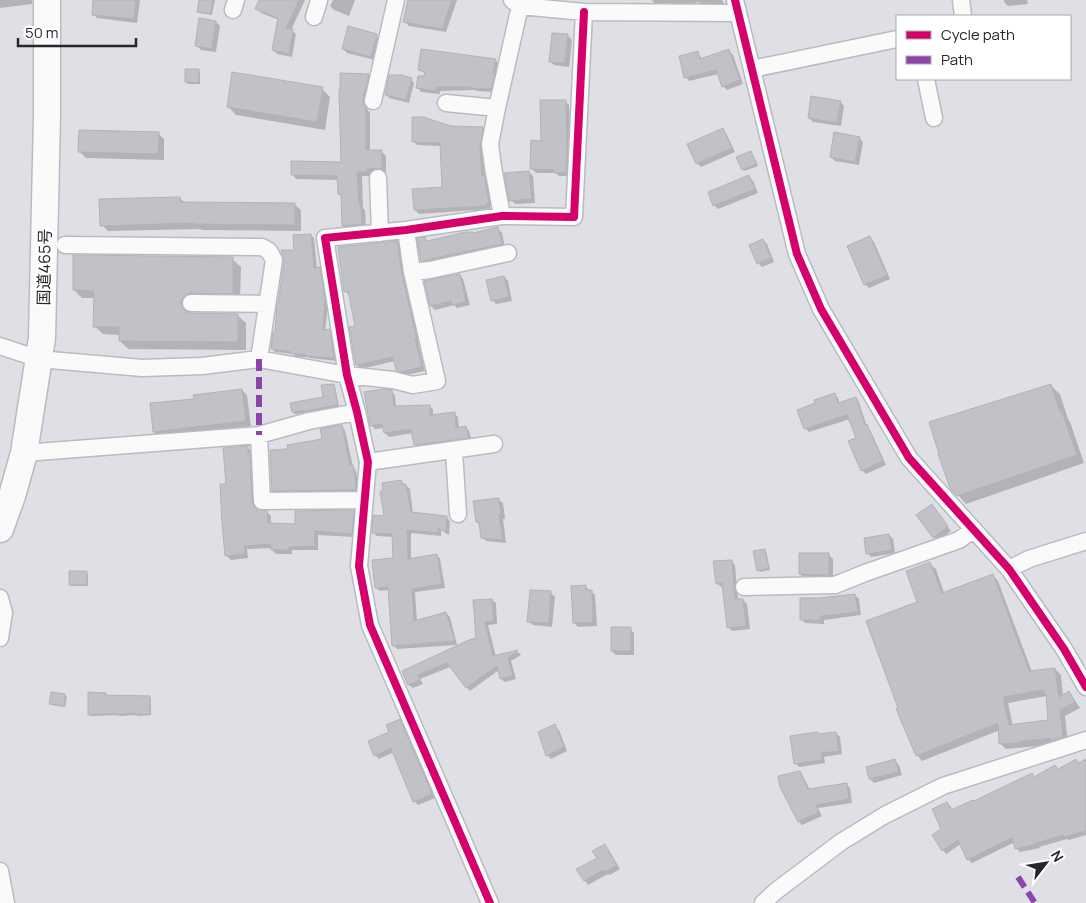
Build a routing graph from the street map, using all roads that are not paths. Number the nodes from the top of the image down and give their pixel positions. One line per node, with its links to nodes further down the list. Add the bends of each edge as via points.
1 (47, 0): 27 (highway, 国道465号, via 47,125)
2 (319, 0): 9 (street)
3 (396, 0): 13 (street)
4 (962, 0): 8 (street)
5 (516, 3): 7 (street); 15 (street)
6 (737, 6): 7 (street); 11 (street)
7 (584, 12): 18 (street, via 574,217)
8 (963, 15)
9 (314, 17)
10 (896, 39): 11 (street)
11 (752, 69): 39 (street, via 797,254 821,309 909,458)
12 (926, 80): 16 (street)
13 (373, 101)
14 (446, 103): 15 (street)
15 (496, 108): 18 (street, via 490,144)
16 (934, 118)
17 (378, 178): 20 (street)
18 (502, 216): 19 (street)
19 (406, 230): 20 (street); 23 (street)
20 (380, 233): 29 (street, via 325,238)
21 (65, 245): 25 (street, via 262,247 274,260)
22 (508, 252): 23 (street)
23 (412, 272): 29 (street, via 437,381 413,385)
24 (191, 303): 25 (street)
25 (268, 304): 28 (street)
26 (0, 346): 27 (street)
27 (39, 359): 28 (street, via 142,368 202,366); 34 (highway, 国道465号)
28 (259, 359): 29 (street)
29 (346, 374): 30 (street)
30 (357, 412): 31 (street, via 309,421); 35 (street)
31 (259, 436): 34 (street); 36 (street, via 262,501)
32 (494, 444): 33 (street)
33 (454, 451): 35 (street); 37 (street)
34 (24, 453): 38 (highway, 国道465号)
35 (368, 462): 36 (street)
36 (365, 500): 49 (street, via 359,566 370,625)
37 (458, 514)
38 (0, 529)
39 (973, 530): 41 (street); 42 (street, via 960,540 835,585)
40 (1086, 541): 41 (street)
41 (1008, 569): 45 (street, via 1064,649)
42 (744, 587)
43 (0, 598): 44 (street, via 4,613)
44 (0, 638)
45 (1086, 687)
46 (1086, 740): 50 (street, via 942,786 841,842)
47 (0, 871): 48 (street)
48 (6, 903)
49 (490, 903)
50 (763, 903)

